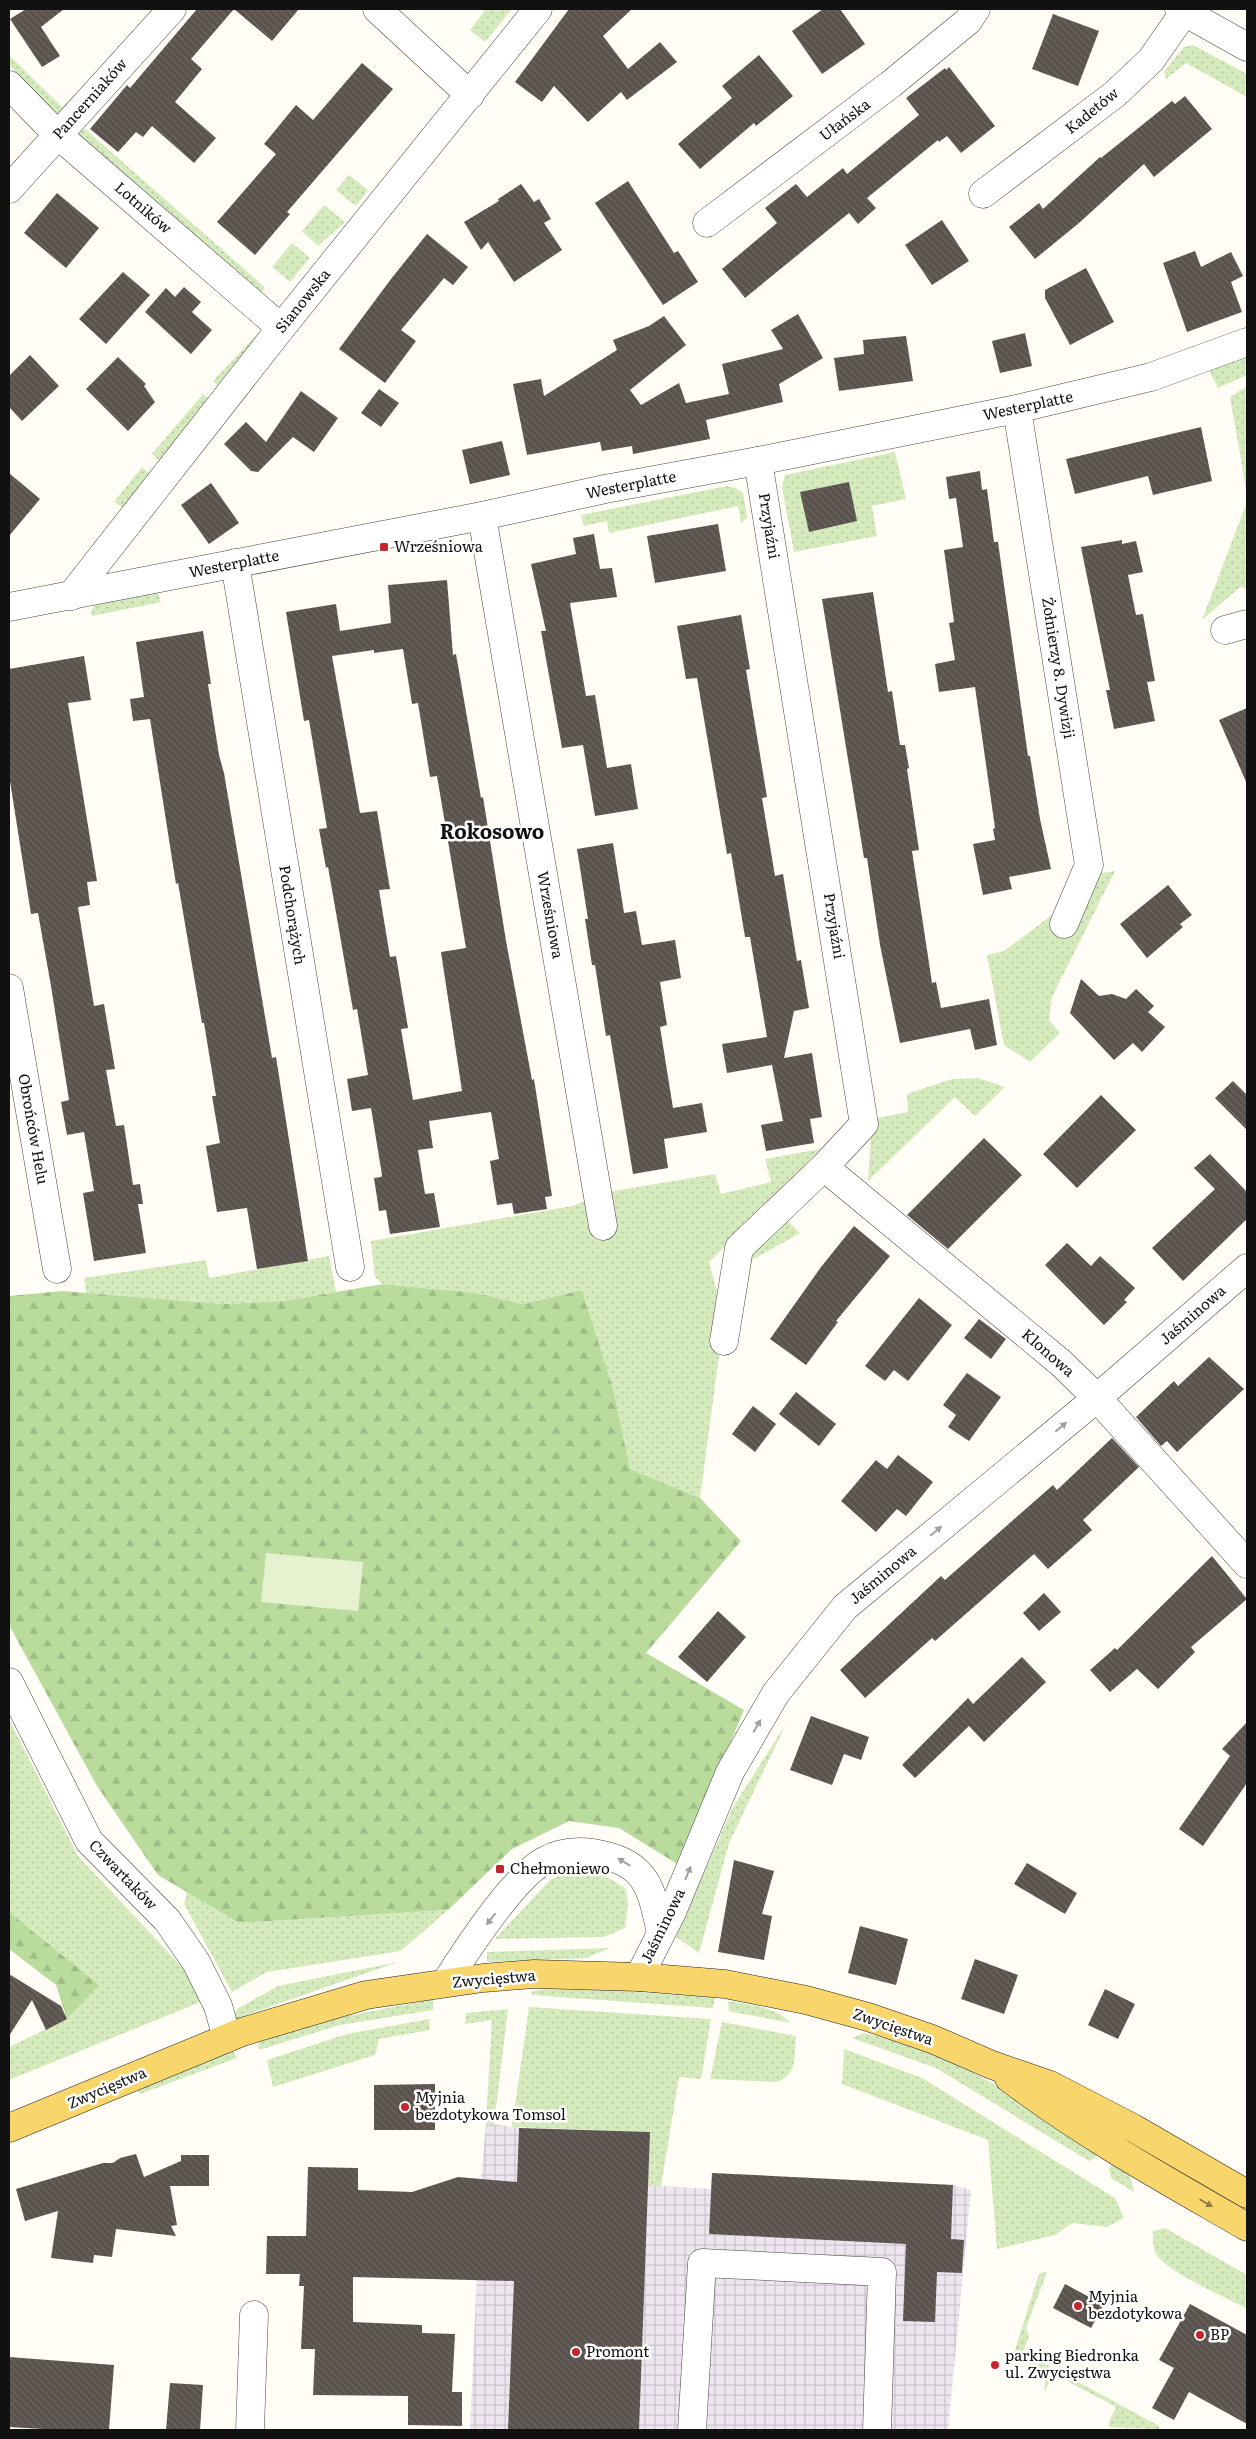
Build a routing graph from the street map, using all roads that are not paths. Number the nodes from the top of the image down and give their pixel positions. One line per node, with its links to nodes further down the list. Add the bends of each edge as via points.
1 (172, 9): 9 (street, Pancerniaków)
2 (377, 9): 8 (street)
3 (538, 9): 8 (street, Sianowska)
4 (976, 9): 12 (street, Ułańska, via 968,21 891,84)
5 (1182, 10): 6 (street); 11 (street, Kadetów, via 1151,60 1115,94)
6 (1247, 47)
7 (9, 85): 9 (street, Lotników)
8 (470, 95): 13 (street, Sianowska)
9 (58, 135): 10 (street, Pancerniaków); 13 (street, Lotników)
10 (9, 189)
11 (983, 194)
12 (707, 224)
13 (282, 328): 19 (street, Sianowska)
14 (1247, 342): 15 (street, Westerplatte, via 1151,377)
15 (1017, 409): 16 (street, Westerplatte); 21 (street, Żołnierzy 8. Dywizji, via 1089,864)
16 (758, 461): 17 (street, Westerplatte); 23 (street, Przyjaźni, via 864,1124)
17 (482, 516): 18 (street, Westerplatte); 24 (street, Wrześniowa)
18 (235, 563): 19 (street, Westerplatte); 25 (street, Podchorążych)
19 (71, 596): 20 (street, Westerplatte)
20 (9, 607)
21 (1064, 924)
22 (9, 988): 27 (street, Obrońców Helu)
23 (824, 1167): 28 (street, Przyjaźni, via 739,1248); 29 (street, Klonowa, via 1062,1363)
24 (603, 1226)
25 (350, 1267)
26 (1247, 1268): 29 (street, Jaśminowa)
27 (58, 1269)
28 (724, 1341)
29 (1097, 1398): 30 (street, Klonowa); 32 (street, Jaśminowa, one-way to 29, via 730,1772 776,1693 839,1614)
30 (1247, 1564)
31 (9, 1682): 35 (street, Czwartaków, via 89,1841 167,1920 210,1988)
32 (661, 1934): 33 (street, Jaśminowa); 34 (street, one-way to 34, via 650,1891 640,1872 617,1858 590,1852 566,1852 543,1862 524,1877 466,1950)
33 (638, 1977): 34 (main road, Zwycięstwa, via 534,1974); 36 (main road, Zwycięstwa, via 724,1984 806,2000 932,2039)
34 (446, 1982): 35 (main road, Zwycięstwa, via 366,1995)
35 (226, 2038): 37 (main road, Zwycięstwa)
36 (992, 2065): 38 (main road, Zwycięstwa, via 1050,2085); 39 (main road, Zwycięstwa, one-way to 39, via 1041,2103 1111,2149)
37 (9, 2128)
38 (1247, 2194)
39 (1247, 2227)
40 (254, 2315): 41 (street)
41 (250, 2430)
42 (692, 2430): 43 (street, via 702,2263 882,2272)
43 (877, 2430)

